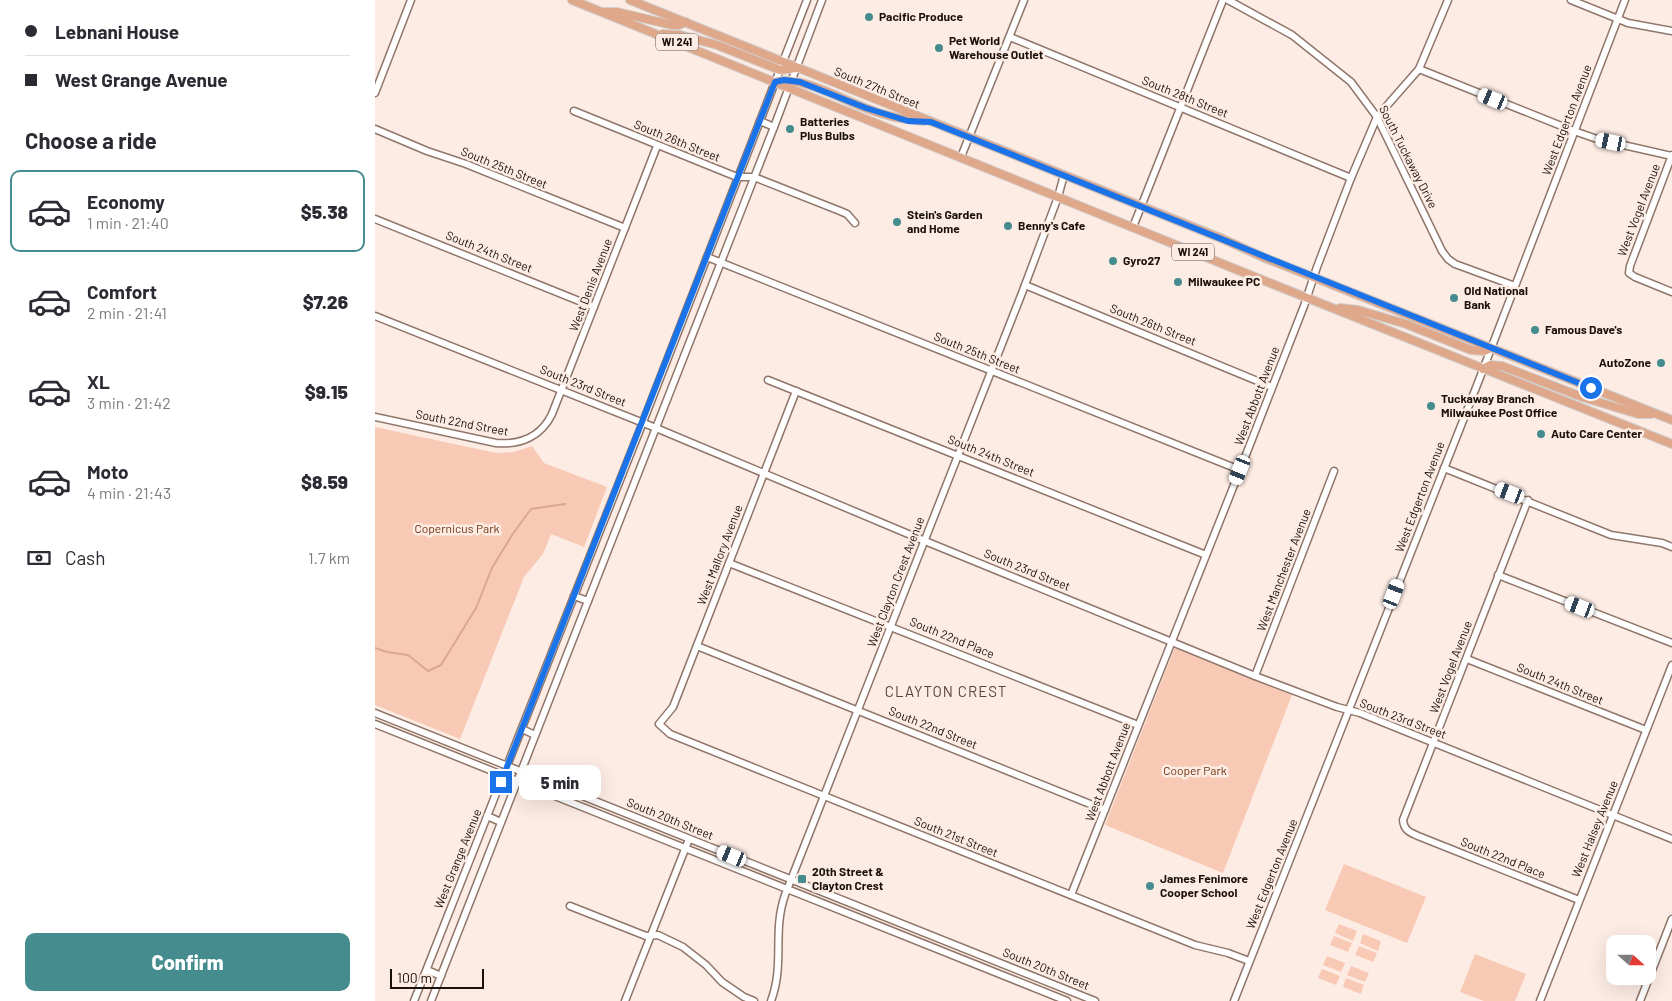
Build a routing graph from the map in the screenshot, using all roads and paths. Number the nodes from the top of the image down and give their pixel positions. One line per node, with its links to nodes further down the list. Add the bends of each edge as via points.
1 (411, 0): 23 (street)
2 (572, 0): 12 (main road, WI 241)
3 (630, 0): 14 (main road, WI 241)
4 (809, 0): 11 (street); 18 (street, West Grange Avenue)
5 (1024, 0): 17 (street)
6 (1223, 0): 24 (street)
7 (1228, 0): 26 (street, South Tuckaway Drive, via 1293,35 1351,82)
8 (1448, 0): 20 (street, West Abbott Avenue)
9 (1571, 0): 13 (street)
10 (1625, 0): 13 (street, West Edgerton Avenue)
11 (821, 2): 19 (street)
12 (601, 12): 14 (main road, via 617,12 672,25); 16 (main road, WI 241)
13 (1617, 18): 15 (street); 31 (street, West Edgerton Avenue)
14 (686, 22): 18 (main road, WI 241)
15 (1672, 31)
16 (655, 34): 18 (main road, via 680,35); 21 (main road, WI 241)
17 (1010, 37): 24 (street, South 28th Street); 32 (street)
18 (782, 66): 19 (main road); 21 (street, West Grange Avenue)
19 (797, 68): 22 (street); 28 (main road, South 27th Street / WI 241)
20 (1419, 69): 26 (street, West Abbott Avenue); 31 (street)
21 (775, 82): 22 (main road, WI 241); 27 (street, West Grange Avenue)
22 (791, 84): 28 (main road, via 800,82 908,121); 29 (street); 35 (main road, WI 241)
23 (375, 93)
24 (1181, 107): 39 (street, South 28th Street); 41 (street)
25 (574, 111): 33 (street, South 26th Street)
26 (1377, 116): 39 (street, West Abbott Avenue); 50 (street, South Tuckaway Drive, via 1442,252 1455,264)
27 (760, 121): 29 (street); 37 (street, West Grange Avenue)
28 (931, 122): 32 (main road, South 27th Street / WI 241)
29 (774, 127): 38 (street)
30 (375, 129): 45 (street, South 25th Street)
31 (1574, 131): 34 (street); 50 (street, West Edgerton Avenue)
32 (969, 137): 35 (street); 36 (main road, South 27th Street / WI 241)
33 (657, 146): 37 (street, South 26th Street); 45 (street, West Denis Avenue)
34 (1672, 156): 51 (street, West Vogel Avenue, via 1629,273)
35 (961, 157): 40 (main road, WI 241)
36 (1064, 175): 40 (street, West Clayton Crest Avenue); 41 (main road, South 27th Street / WI 241)
37 (737, 177): 38 (street, South 26th Street); 46 (street, West Grange Avenue)
38 (754, 177): 43 (street, South 26th Street, via 847,214); 47 (street)
39 (1351, 178): 48 (street, West Abbott Avenue)
40 (1058, 197): 44 (main road, WI 241); 49 (street, West Clayton Crest Avenue)
41 (1141, 206): 44 (street); 48 (main road, South 27th Street / WI 241)
42 (375, 219): 53 (street, South 24th Street)
43 (855, 222)
44 (1133, 227): 52 (main road, WI 241)
45 (625, 228): 53 (street, West Denis Avenue)
46 (707, 257): 47 (street, South 25th Street); 60 (street, West Grange Avenue)
47 (721, 262): 58 (street, South 25th Street); 62 (street)
48 (1314, 276): 52 (street, West Abbott Avenue); 56 (main road, South 27th Street / WI 241)
49 (1025, 285): 58 (street, West Clayton Crest Avenue); 61 (street, South 26th Street)
50 (1515, 286): 56 (street, West Edgerton Avenue)
51 (1672, 292)
52 (1307, 297): 54 (main road, WI 241); 61 (street, West Abbott Avenue)
53 (594, 307): 63 (street, West Denis Avenue)
54 (1333, 308): 56 (main road, via 1358,310 1406,324 1471,350); 57 (main road, WI 241)
55 (375, 316): 63 (street, South 23rd Street)
56 (1491, 348): 57 (street, West Edgerton Avenue); 65 (main road, South 27th Street / WI 241)
57 (1483, 369): 65 (main road, via 1490,365 1502,366 1582,397 1637,414); 71 (main road, WI 241); 75 (street, West Edgerton Avenue)
58 (990, 371): 72 (street, West Clayton Crest Avenue); 76 (street, South 25th Street)
59 (768, 380): 64 (street, South 24th Street)
60 (658, 382): 62 (street); 68 (street, West Grange Avenue)
61 (1272, 386): 76 (street, West Abbott Avenue)
62 (671, 388): 69 (street)
63 (562, 389): 68 (street, South 23rd Street); 70 (street, West Denis Avenue)
64 (796, 391): 72 (street, South 24th Street); 78 (street, West Mallory Avenue)
65 (1657, 414): 67 (main road, South 27th Street / WI 241)
66 (375, 417): 70 (street, South 22nd Street, via 511,444)
67 (1672, 420)
68 (643, 422): 69 (street, South 23rd Street); 73 (street, West Grange Avenue)
69 (656, 428): 74 (street); 78 (street, South 23rd Street)
70 (542, 430)
71 (1672, 444)
72 (957, 455): 80 (street, West Clayton Crest Avenue); 82 (street, South 24th Street)
73 (629, 458): 74 (street); 85 (street, West Grange Avenue)
74 (642, 464): 86 (street)
75 (1444, 468): 79 (street); 95 (street, West Edgerton Avenue)
76 (1240, 470): 82 (street, West Abbott Avenue)
77 (1333, 471): 93 (street, West Manchester Avenue)
78 (764, 473): 80 (street, South 23rd Street); 83 (street, West Mallory Avenue)
79 (1528, 500): 81 (street, via 1611,535); 84 (street, West Vogel Avenue)
80 (925, 541): 87 (street, West Clayton Crest Avenue); 88 (street, South 23rd Street)
81 (1672, 547)
82 (1206, 555): 88 (street, West Abbott Avenue)
83 (729, 563): 87 (street, South 22nd Place); 90 (street, West Mallory Avenue)
84 (1498, 575): 89 (street); 91 (street, West Vogel Avenue)
85 (574, 596): 86 (street); 100 (street, West Grange Avenue)
86 (588, 601): 102 (street)
87 (891, 626): 94 (street, West Clayton Crest Avenue); 99 (street, South 22nd Place)
88 (1171, 641): 93 (street, South 23rd Street); 99 (street, West Abbott Avenue)
89 (1672, 643)
90 (697, 646): 94 (street, South 22nd Street); 98 (street, West Mallory Avenue, via 673,706)
91 (1467, 659): 101 (street, South 24th Street); 103 (street, West Vogel Avenue)
92 (1672, 665): 101 (street, West Halsey Avenue)
93 (1255, 676): 95 (street, South 23rd Street)
94 (857, 710): 108 (street, West Clayton Crest Avenue); 109 (street, South 22nd Street)
95 (1348, 710): 103 (street, South 23rd Street); 125 (street, West Edgerton Avenue)
96 (375, 713): 104 (street, South 20th Street)
97 (375, 724): 106 (street, South 20th Street)
98 (659, 724): 108 (street, South 21st Street, via 670,734)
99 (1138, 725): 109 (street, West Abbott Avenue)
100 (522, 729): 102 (street); 104 (street, West Grange Avenue)
101 (1646, 730): 110 (street, West Halsey Avenue)
102 (535, 735): 105 (street)
103 (1433, 742): 110 (street, South 23rd Street); 113 (street, West Vogel Avenue, via 1403,820 1408,832)
104 (507, 766): 105 (street, South 20th Street); 106 (street, West Grange Avenue)
105 (521, 771): 107 (street); 114 (street, South 20th Street)
106 (503, 776): 107 (street, South 20th Street); 111 (street, West Grange Avenue)
107 (517, 781): 112 (street); 116 (street, South 20th Street)
108 (824, 796): 117 (street, West Clayton Crest Avenue); 119 (street, South 21st Street)
109 (1105, 810): 119 (street, West Abbott Avenue)
110 (1613, 815): 115 (street, South 23rd Street); 120 (street, West Halsey Avenue)
111 (487, 816): 112 (street); 126 (street, West Grange Avenue)
112 (501, 822): 127 (street)
113 (1418, 836): 120 (street, South 22nd Place)
114 (689, 838): 116 (street); 117 (street, South 20th Street)
115 (1672, 839)
116 (685, 848): 118 (street, South 20th Street); 123 (street)
117 (791, 879): 118 (street, West Clayton Crest Avenue); 134 (street, South 20th Street)
118 (787, 889): 132 (street, West Clayton Crest Avenue, via 778,922 779,968); 133 (street, South 20th Street)
119 (1071, 895): 125 (street, South 21st Street, via 1195,945)
120 (1579, 900): 136 (street, West Halsey Avenue)
121 (571, 906): 123 (street, via 645,936)
122 (1672, 919): 124 (street)
123 (651, 935): 130 (street); 131 (street, via 683,947 722,982)
124 (1669, 936): 137 (street)
125 (1249, 961): 135 (street, West Edgerton Avenue)
126 (427, 970): 127 (street); 128 (street, West Grange Avenue)
127 (441, 976): 129 (street)
128 (414, 1001)
129 (431, 1001)
130 (625, 1001)
131 (754, 1001)
132 (771, 1001)
133 (1067, 1001)
134 (1095, 1001)
135 (1234, 1001)
136 (1540, 1001)
137 (1640, 1001)

